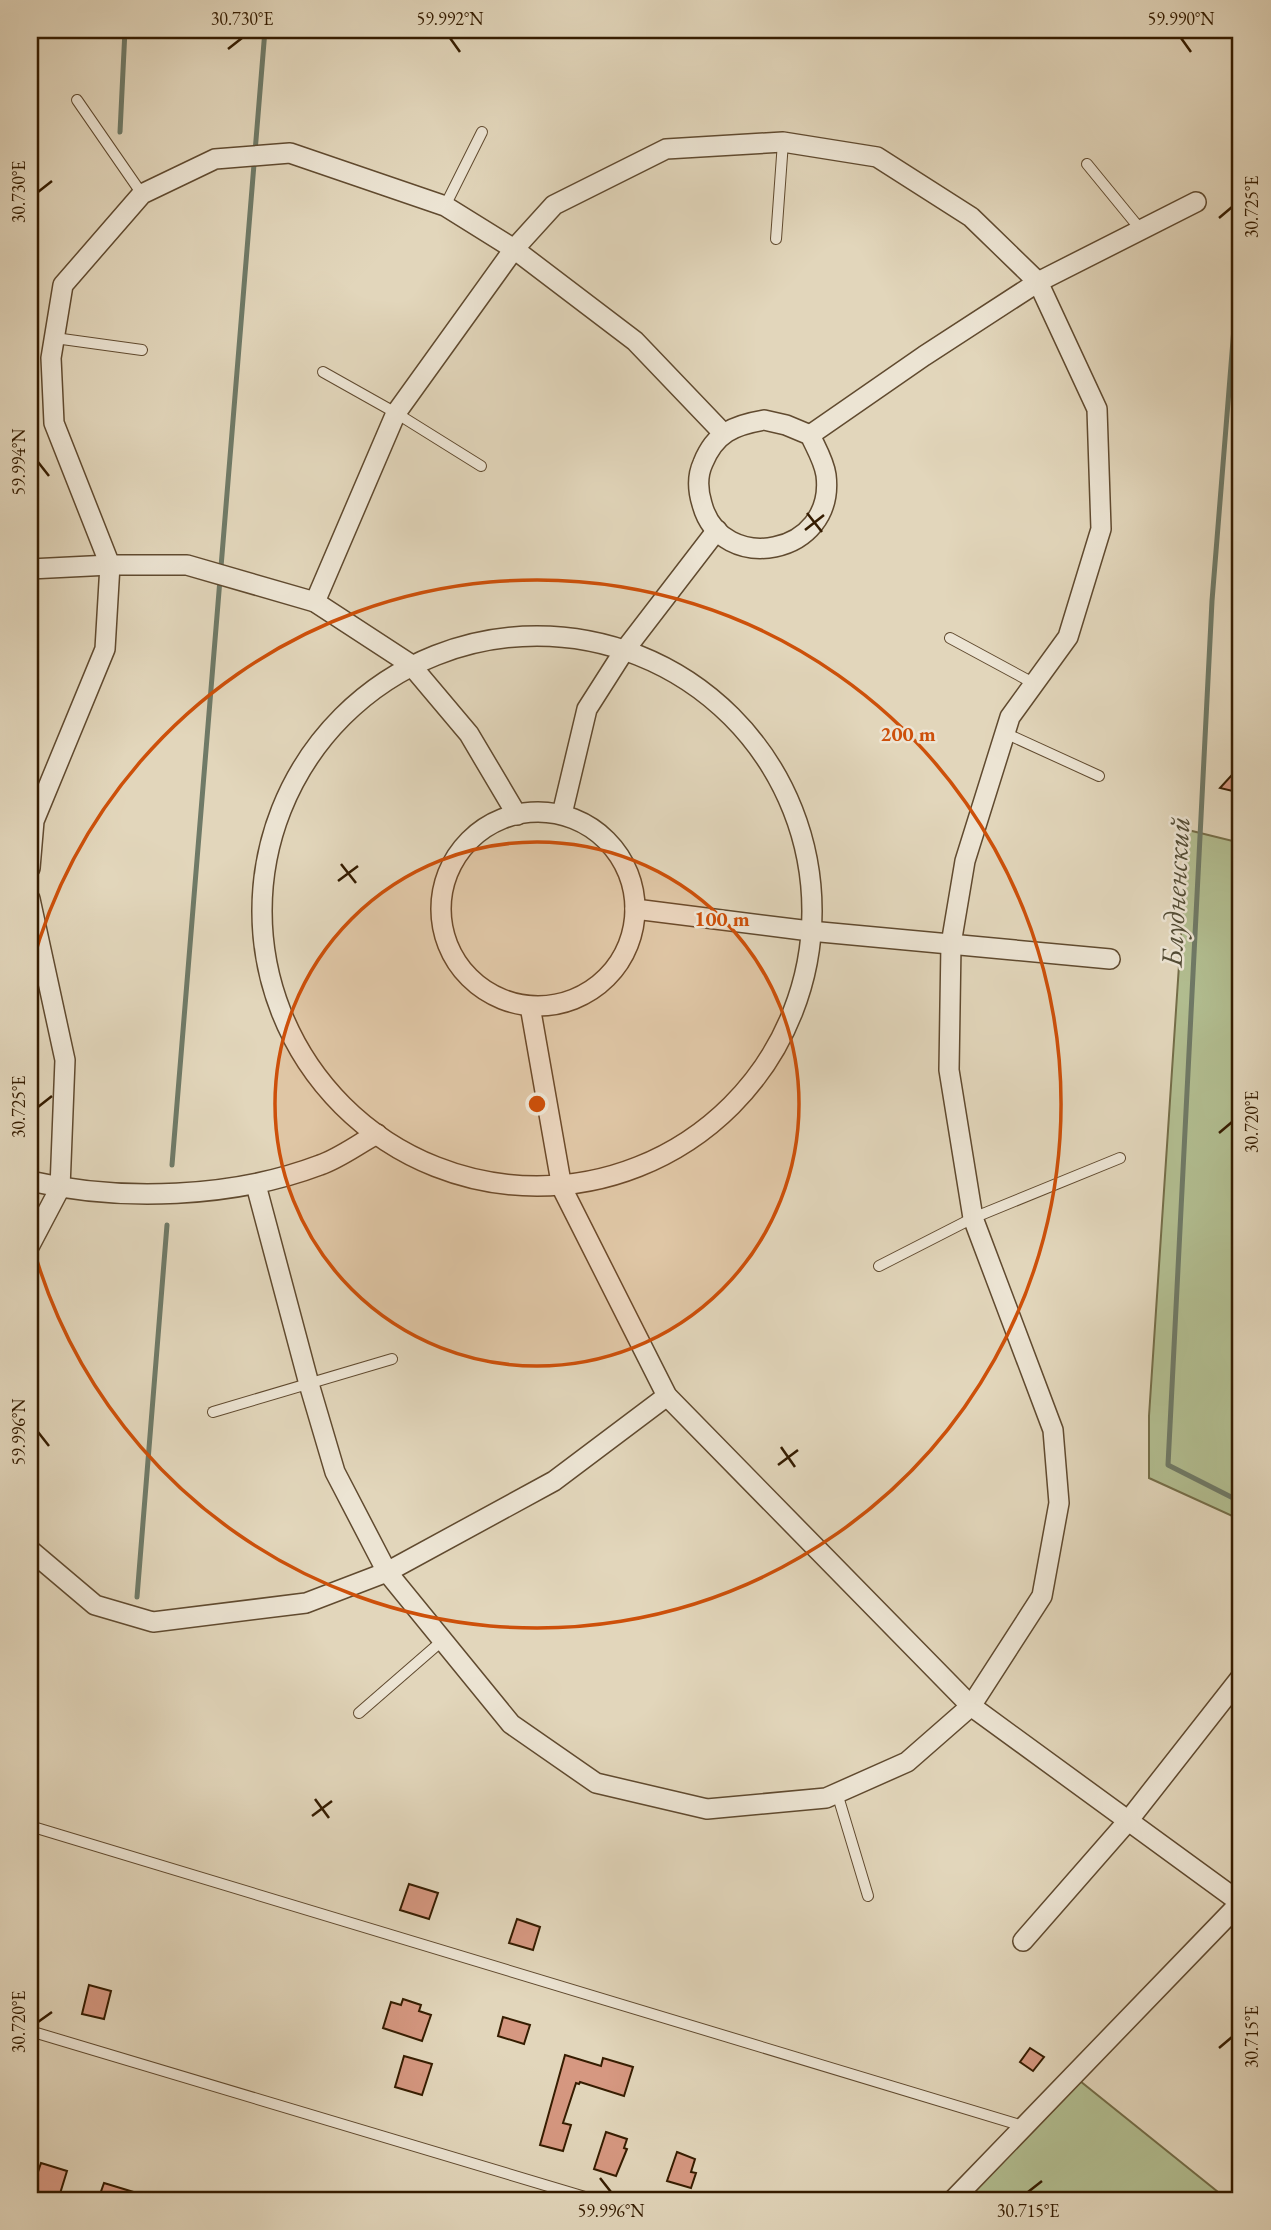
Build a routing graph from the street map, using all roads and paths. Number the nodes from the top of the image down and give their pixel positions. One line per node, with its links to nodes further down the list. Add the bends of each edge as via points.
1 (77, 100): 5 (lane)
2 (482, 132): 7 (lane)
3 (783, 142): 9 (lane); 10 (street, via 666,149 554,205); 11 (street, via 877,157 971,217)
4 (1087, 164): 8 (lane)
5 (142, 194): 7 (street, via 215,159 290,153); 12 (street, via 63,285)
6 (1196, 202): 8 (street)
7 (445, 206): 10 (street)
8 (1141, 230): 11 (street)
9 (776, 239)
10 (514, 249): 15 (street); 16 (street, via 635,341)
11 (1038, 282): 17 (street); 26 (street, via 1097,409 1101,529 1068,637)
12 (55, 338): 13 (lane); 20 (street, via 51,358 54,423)
13 (142, 350)
14 (323, 373): 15 (lane)
15 (396, 414): 18 (lane); 22 (street)
16 (723, 433): 17 (street, via 764,420); 19 (street, via 700,469 698,491 704,512)
17 (810, 435): 19 (street, via 826,472 827,492 809,529 793,542 774,548 733,542)
18 (481, 466)
19 (717, 530): 24 (street)
20 (110, 565): 21 (street); 22 (street, via 187,565); 31 (street, via 105,649 34,821)
21 (30, 569)
22 (315, 603): 25 (street)
23 (950, 638): 26 (lane)
24 (624, 651): 25 (street, via 583,637 494,637); 29 (street, via 587,709); 34 (street, via 667,666 737,719 788,793 812,878)
25 (410, 664): 30 (street, via 469,734); 38 (street, via 342,714 298,772 264,862 262,947 285,1028 332,1098)
26 (1035, 684): 27 (street, via 1010,717)
27 (1005, 733): 28 (lane); 35 (street, via 965,861)
28 (1099, 776)
29 (562, 814): 30 (street, via 530,811); 33 (street, via 592,827 615,849 630,877)
30 (517, 815): 37 (street, via 499,819 472,837 452,862 442,893 442,925 453,955 472,981 499,998)
31 (30, 868)
32 (30, 899): 42 (street, via 65,1060)
33 (635, 909): 34 (street); 37 (street, via 630,940 615,969 592,990 562,1003)
34 (810, 931): 35 (street); 43 (street, via 809,966 778,1049 722,1118 648,1166)
35 (951, 944): 36 (street); 44 (street, via 949,1070)
36 (1110, 959)
37 (530, 1006): 43 (street)
38 (377, 1134): 41 (street, via 323,1164); 43 (street, via 398,1151 477,1182)
39 (1120, 1158): 44 (lane)
40 (30, 1181): 42 (street)
41 (256, 1185): 42 (street, via 145,1195); 48 (street)
42 (60, 1188): 45 (street)
43 (562, 1188): 49 (street)
44 (973, 1218): 46 (lane); 55 (street, via 1054,1430 1059,1503 1042,1596)
45 (30, 1245)
46 (880, 1266)
47 (392, 1359): 48 (lane)
48 (309, 1384): 50 (lane); 52 (street, via 335,1472)
49 (667, 1396): 52 (street, via 554,1482); 55 (street)
50 (213, 1412)
51 (30, 1550): 52 (street, via 95,1605 153,1622 306,1603)
52 (387, 1572): 53 (street)
53 (443, 1640): 56 (lane); 57 (street, via 511,1724 596,1783 707,1809 826,1798)
54 (1241, 1677): 58 (street)
55 (971, 1706): 57 (street, via 907,1762); 58 (street)
56 (359, 1713)
57 (837, 1793): 60 (lane)
58 (1128, 1821): 61 (street); 62 (street)
59 (30, 1826): 64 (lane)
60 (867, 1896)
61 (1241, 1902): 64 (street)
62 (1023, 1941)
63 (30, 2031): 65 (lane)
64 (1023, 2126): 66 (street)
65 (595, 2200)
66 (953, 2200)

